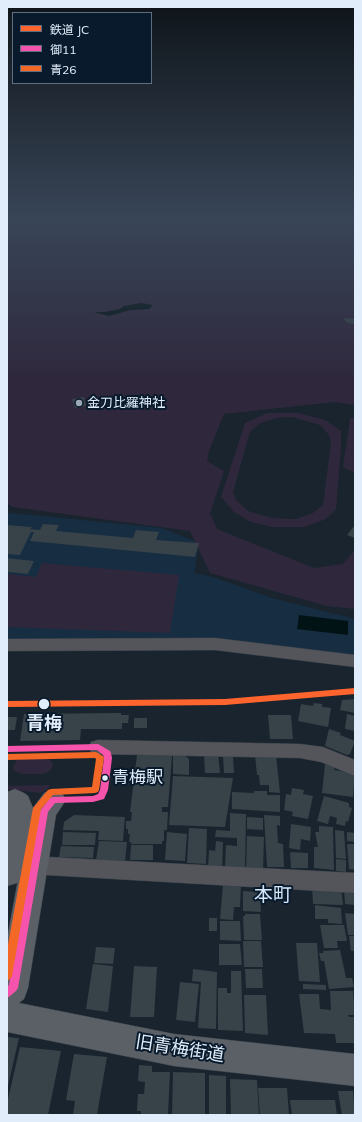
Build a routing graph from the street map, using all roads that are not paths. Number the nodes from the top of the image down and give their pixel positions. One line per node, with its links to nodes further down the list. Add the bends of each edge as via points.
1 (7, 645): 2 (street, via 215,644)
2 (355, 661)
3 (98, 747): 4 (street, via 300,751 323,755)
4 (355, 768)
5 (15, 800): 7 (main road, via 20,810)
6 (53, 800): 7 (main road, via 44,811)
7 (17, 868): 8 (street); 9 (main road, via 13,988)
8 (355, 883)
9 (7, 993)
10 (7, 1016): 11 (main road, 旧青梅街道, via 174,1050)
11 (355, 1070)

